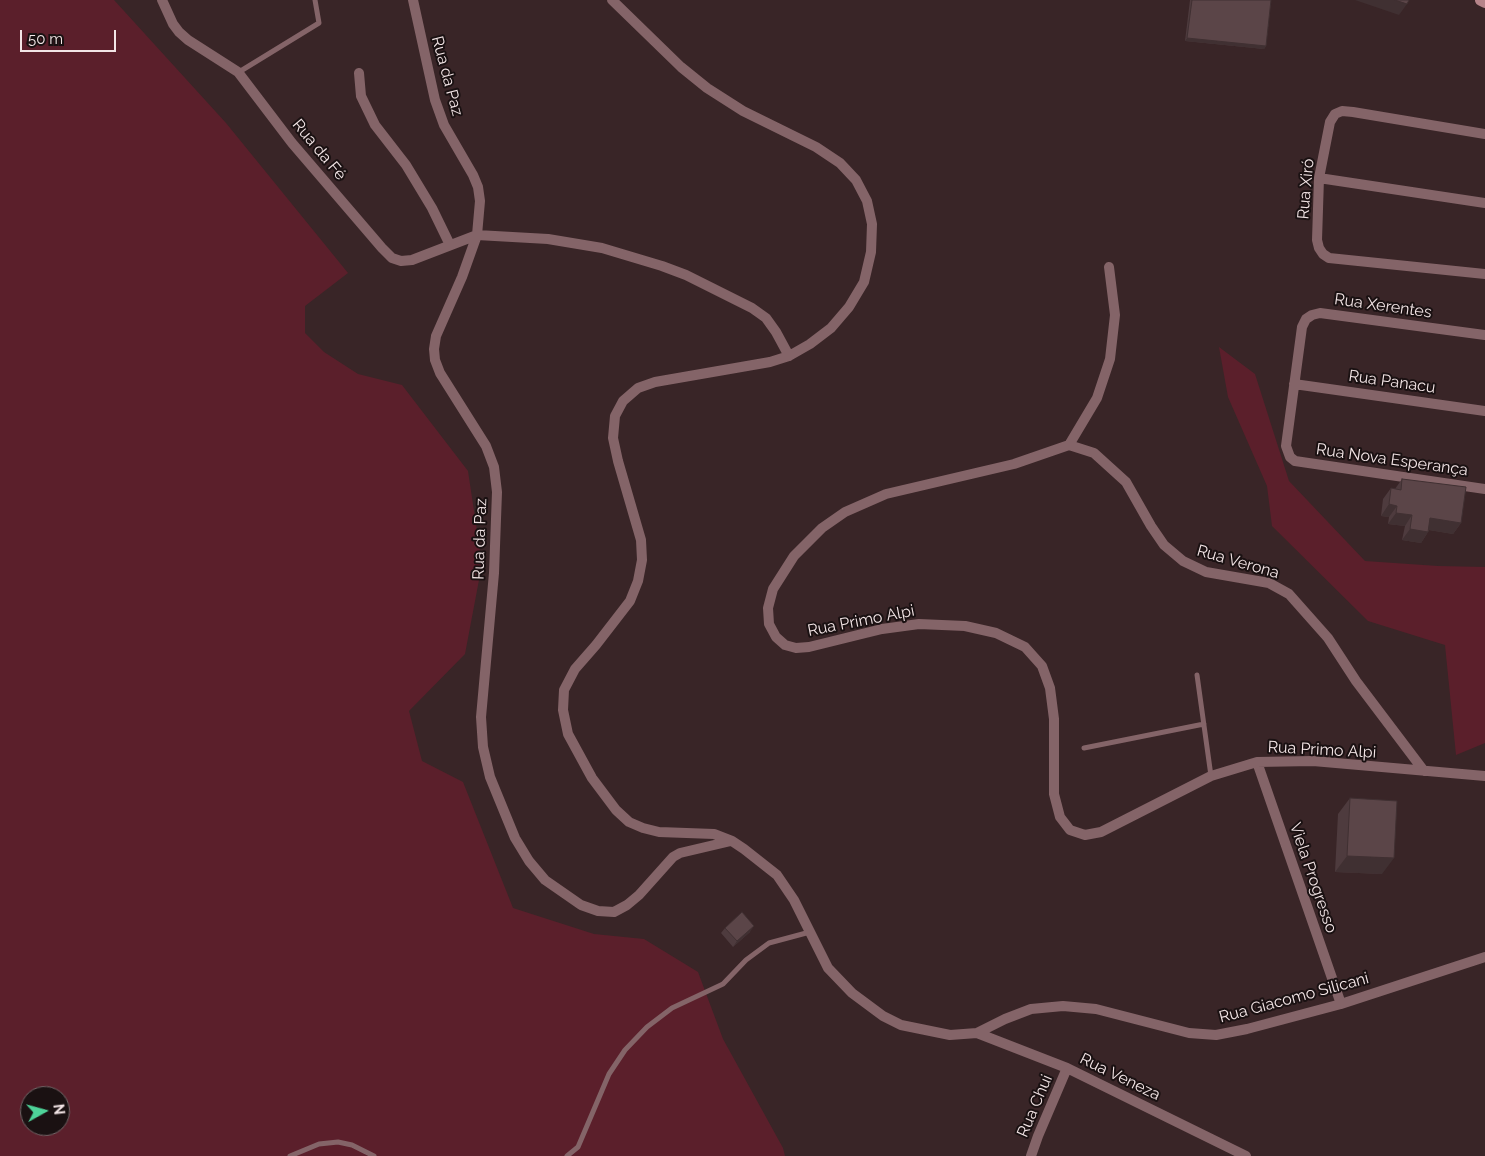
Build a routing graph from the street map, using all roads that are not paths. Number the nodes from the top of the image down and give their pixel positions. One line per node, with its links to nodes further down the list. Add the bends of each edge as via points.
1 (162, 0): 7 (street, Rua da Fé, via 179,32)
2 (315, 0): 7 (lane, via 320,23)
3 (413, 0): 12 (street, Rua da Paz, via 435,100 444,125 478,187)
4 (612, 0): 17 (street, Rua Giacomo Silicani, via 707,88 840,163 856,180 867,201 872,224 871,252 864,282 831,328)
5 (1480, 0): 6 (street)
6 (1485, 2)
7 (238, 72): 13 (street, Rua da Fé, via 292,143 392,258 412,260)
8 (359, 73): 13 (street, via 361,96 375,125 406,165)
9 (1485, 134): 10 (street, Rua Xiró, via 1342,112 1335,114 1330,122)
10 (1319, 178): 11 (street); 15 (street, Rua Xiró, via 1317,240 1322,254 1330,258)
11 (1485, 203)
12 (477, 235): 13 (street, Rua da Fé); 17 (street, via 548,239 602,248 686,275 766,318); 30 (street, Rua da Paz, via 436,336 434,360 486,446 494,467 497,492 494,573 481,717 483,748 490,777 515,838 545,880 580,905 614,912 639,895 673,857)
13 (450, 245)
14 (1108, 266): 20 (street, via 1115,315 1110,359 1098,398)
15 (1485, 274)
16 (1485, 335): 18 (street, Rua Xerentes, via 1320,313 1312,315 1302,327)
17 (789, 356): 30 (street, Rua Giacomo Silicani, via 741,368 655,382 638,388 623,402 615,416 613,438 641,540 638,581 630,601 575,669 564,690 568,734 592,778 629,822 659,832 714,834)
18 (1294, 384): 19 (street, Rua Panacu); 21 (street, Rua Xerentes, via 1286,446 1290,457)
19 (1485, 411)
20 (1069, 445): 27 (street, Rua Verona, via 1094,453 1126,482 1164,545 1183,561 1206,572 1268,584 1289,594 1328,638); 28 (street, Rua Primo Alpi, via 1014,464 886,494 845,512 822,528 794,556 772,589 769,624 785,645 796,648 919,624 965,626 996,633 1025,647 1042,666 1050,688 1054,719 1054,794 1060,817 1070,830 1085,835 1101,832)
21 (1296, 461): 22 (street, Rua Nova Esperança)
22 (1485, 489)
23 (1197, 675): 24 (lane)
24 (1204, 724): 25 (lane); 28 (lane)
25 (1084, 748)
26 (1257, 762): 27 (street, Rua Primo Alpi, via 1314,761); 28 (street, Rua Primo Alpi); 33 (street, Viela Progresso)
27 (1424, 771): 29 (street, Rua Primo Alpi)
28 (1211, 776)
29 (1485, 776)
30 (732, 841): 31 (street, Rua Giacomo Silicani, via 776,875)
31 (811, 932): 34 (street, Rua Giacomo Silicani, via 828,968 867,1005 884,1016 924,1031 950,1035); 38 (lane, via 769,943 746,960 723,984 672,1008 646,1027 609,1074 578,1147)
32 (1485, 957): 33 (street, Rua Giacomo Silicani)
33 (1340, 1004): 34 (street, Rua Giacomo Silicani, via 1216,1034 1189,1033 1096,1009 1063,1006 1031,1009)
34 (978, 1033): 35 (street, Rua Veneza)
35 (1068, 1068): 39 (street, Rua Chui); 40 (street, Rua Veneza)
36 (290, 1156): 37 (lane, via 319,1144 338,1142)
37 (374, 1156)
38 (567, 1156)
39 (1031, 1156)
40 (1246, 1156)

